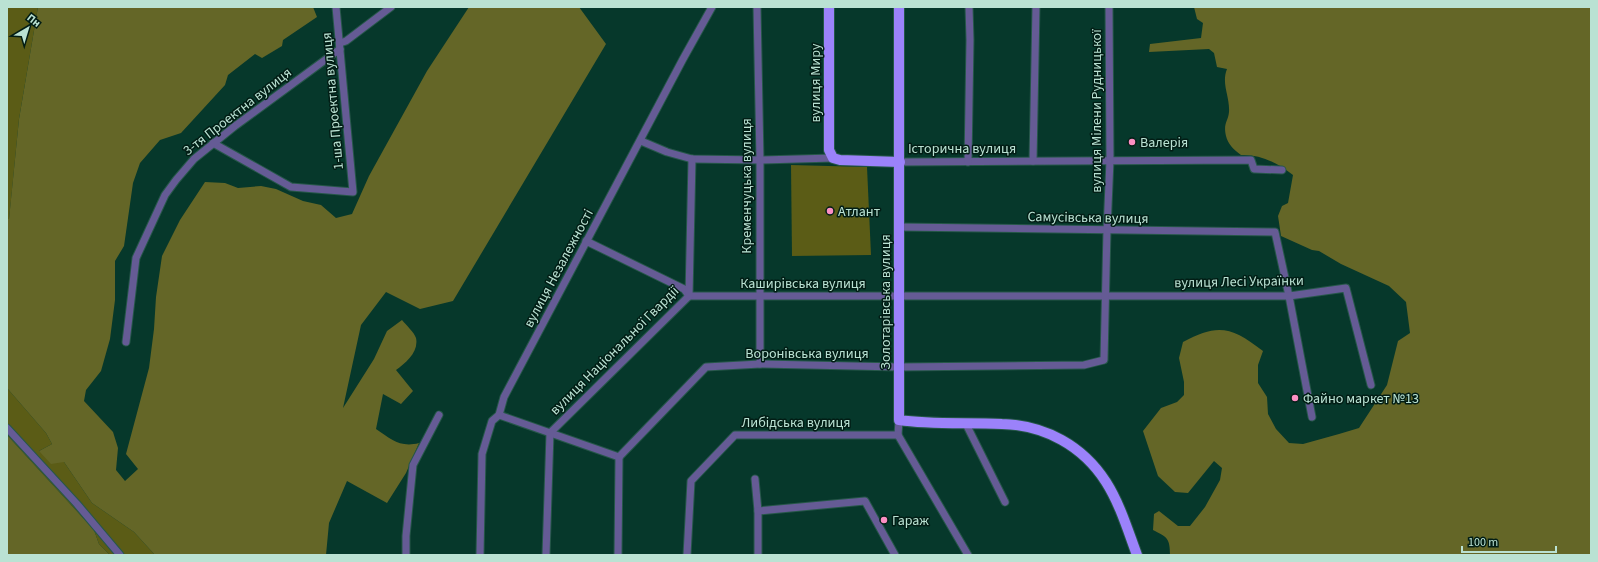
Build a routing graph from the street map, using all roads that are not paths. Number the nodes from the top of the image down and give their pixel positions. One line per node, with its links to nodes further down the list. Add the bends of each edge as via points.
1 (336, 7): 10 (street, 1-ша Проектна вулиця)
2 (391, 7): 10 (street, 3-тя Проектна вулиця)
3 (712, 7): 11 (street, вулиця Незалежності)
4 (757, 7): 15 (street, Кременчуцька вулиця)
5 (828, 7): 13 (main road, вулиця Миру, via 829,150)
6 (899, 7): 18 (main road, Золотарівська вулиця)
7 (969, 7): 19 (street)
8 (1036, 7): 17 (street)
9 (1109, 7): 16 (street, вулиця Мілени Рудницької)
10 (340, 46): 12 (street, 3-тя Проектна вулиця); 12 (street, 1-ша Проектна вулиця, via 352,192 291,187)
11 (641, 141): 14 (street, Історична вулиця); 23 (street, вулиця Незалежності)
12 (213, 143): 29 (street, 3-тя Проектна вулиця, via 194,159 165,195 136,258)
13 (833, 158): 15 (street, Історична вулиця); 18 (main road, Історична вулиця)
14 (692, 159): 15 (street, Історична вулиця); 25 (street, вулиця Національної Гвардії)
15 (760, 160): 24 (street, Кременчуцька вулиця)
16 (1110, 160): 17 (street, Історична вулиця); 20 (street, Історична вулиця, via 1251,160 1254,168); 22 (street, вулиця Мілени Рудницької)
17 (1033, 161): 19 (street, Історична вулиця)
18 (900, 162): 19 (street, Історична вулиця); 21 (main road, Золотарівська вулиця)
19 (968, 162)
20 (1282, 170)
21 (900, 227): 22 (street, Самусівська вулиця); 26 (main road, Золотарівська вулиця)
22 (1107, 230): 27 (street, вулиця Мілени Рудницької); 28 (street, Самусівська вулиця, via 1276,232)
23 (586, 241): 25 (street, via 684,289); 35 (street, вулиця Незалежності, via 504,397)
24 (760, 295): 25 (street, Каширівська вулиця); 26 (street, Каширівська вулиця); 31 (street, Кременчуцька вулиця)
25 (689, 296): 40 (street, вулиця Національної Гвардії)
26 (899, 296): 27 (street, Каширівська вулиця); 32 (main road, Золотарівська вулиця)
27 (1105, 296): 28 (street, вулиця Лесі Українки); 30 (street, вулиця Мілени Рудницької)
28 (1289, 296): 33 (street, вулиця Лесі Українки, via 1346,288); 36 (street)
29 (126, 342)
30 (1104, 360): 32 (street, Воронівська вулиця, via 1084,365)
31 (760, 364): 32 (street, Воронівська вулиця); 42 (street, Воронівська вулиця, via 706,367)
32 (899, 367): 37 (main road, Золотарівська вулиця)
33 (1371, 385)
34 (438, 415): 47 (street, via 413,465)
35 (499, 415): 40 (street); 48 (street, вулиця Незалежності, via 492,421 482,454)
36 (1312, 417)
37 (899, 420): 38 (main road); 41 (street, Золотарівська вулиця)
38 (966, 424): 44 (street); 55 (main road, via 1003,424 1032,428 1053,435 1076,448 1096,467 1107,483)
39 (7, 428): 46 (street)
40 (550, 433): 42 (street); 49 (street, вулиця Національної Гвардії)
41 (898, 435): 51 (street, Либідська вулиця, via 735,435 691,481); 54 (street)
42 (619, 457): 50 (street)
43 (755, 479): 45 (street)
44 (1005, 502)
45 (758, 511): 52 (street); 53 (street, via 865,501)
46 (120, 555)
47 (406, 555)
48 (480, 555)
49 (546, 555)
50 (618, 555)
51 (687, 555)
52 (758, 555)
53 (895, 555)
54 (968, 555)
55 (1137, 555)

